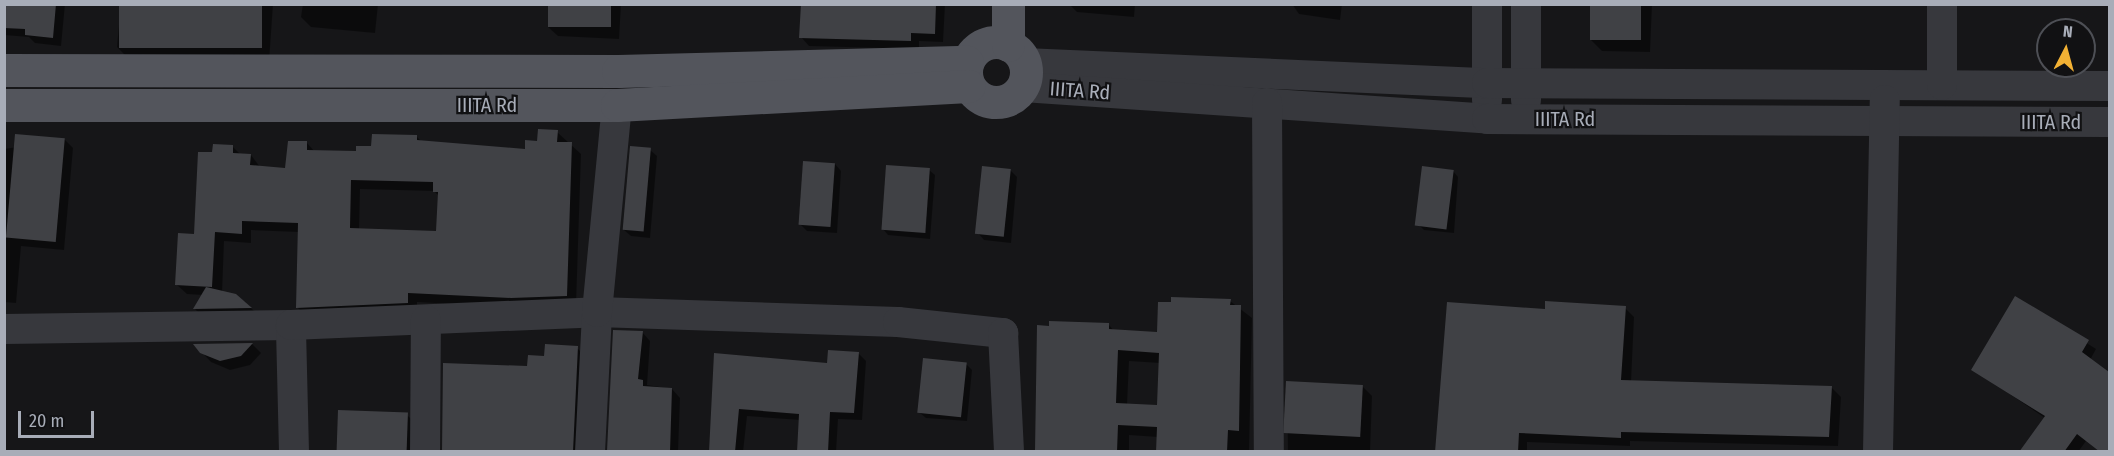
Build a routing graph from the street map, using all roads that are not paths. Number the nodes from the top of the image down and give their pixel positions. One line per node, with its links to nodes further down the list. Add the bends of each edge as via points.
1 (987, 4): 6 (main road)
2 (1008, 4): 6 (main road)
3 (1487, 4): 8 (street)
4 (1526, 4): 9 (street)
5 (1942, 4): 11 (street)
6 (996, 64): 7 (main road, IIITA Rd, via 618,71); 8 (street, IIITA Rd); 13 (street, IIITA Rd); 15 (main road, IIITA Rd)
7 (4, 70)
8 (1487, 82): 9 (street, IIITA Rd); 16 (street)
9 (1526, 82): 10 (street, IIITA Rd); 17 (street)
10 (1885, 85): 11 (street, IIITA Rd); 18 (street)
11 (1941, 85): 12 (street, IIITA Rd)
12 (2109, 86)
13 (1267, 103): 16 (street, IIITA Rd); 28 (street)
14 (4, 105): 15 (main road, IIITA Rd)
15 (617, 105): 20 (street)
16 (1487, 119): 17 (street, IIITA Rd)
17 (1526, 119): 18 (street, IIITA Rd)
18 (1885, 120): 19 (street, IIITA Rd); 29 (street)
19 (2109, 122)
20 (597, 312): 21 (street); 26 (street); 27 (street, via 898,322 1003,333)
21 (426, 320): 22 (street); 25 (street)
22 (291, 325): 23 (street); 24 (street)
23 (4, 329)
24 (294, 452)
25 (425, 452)
26 (590, 452)
27 (1009, 452)
28 (1269, 452)
29 (1878, 452)

